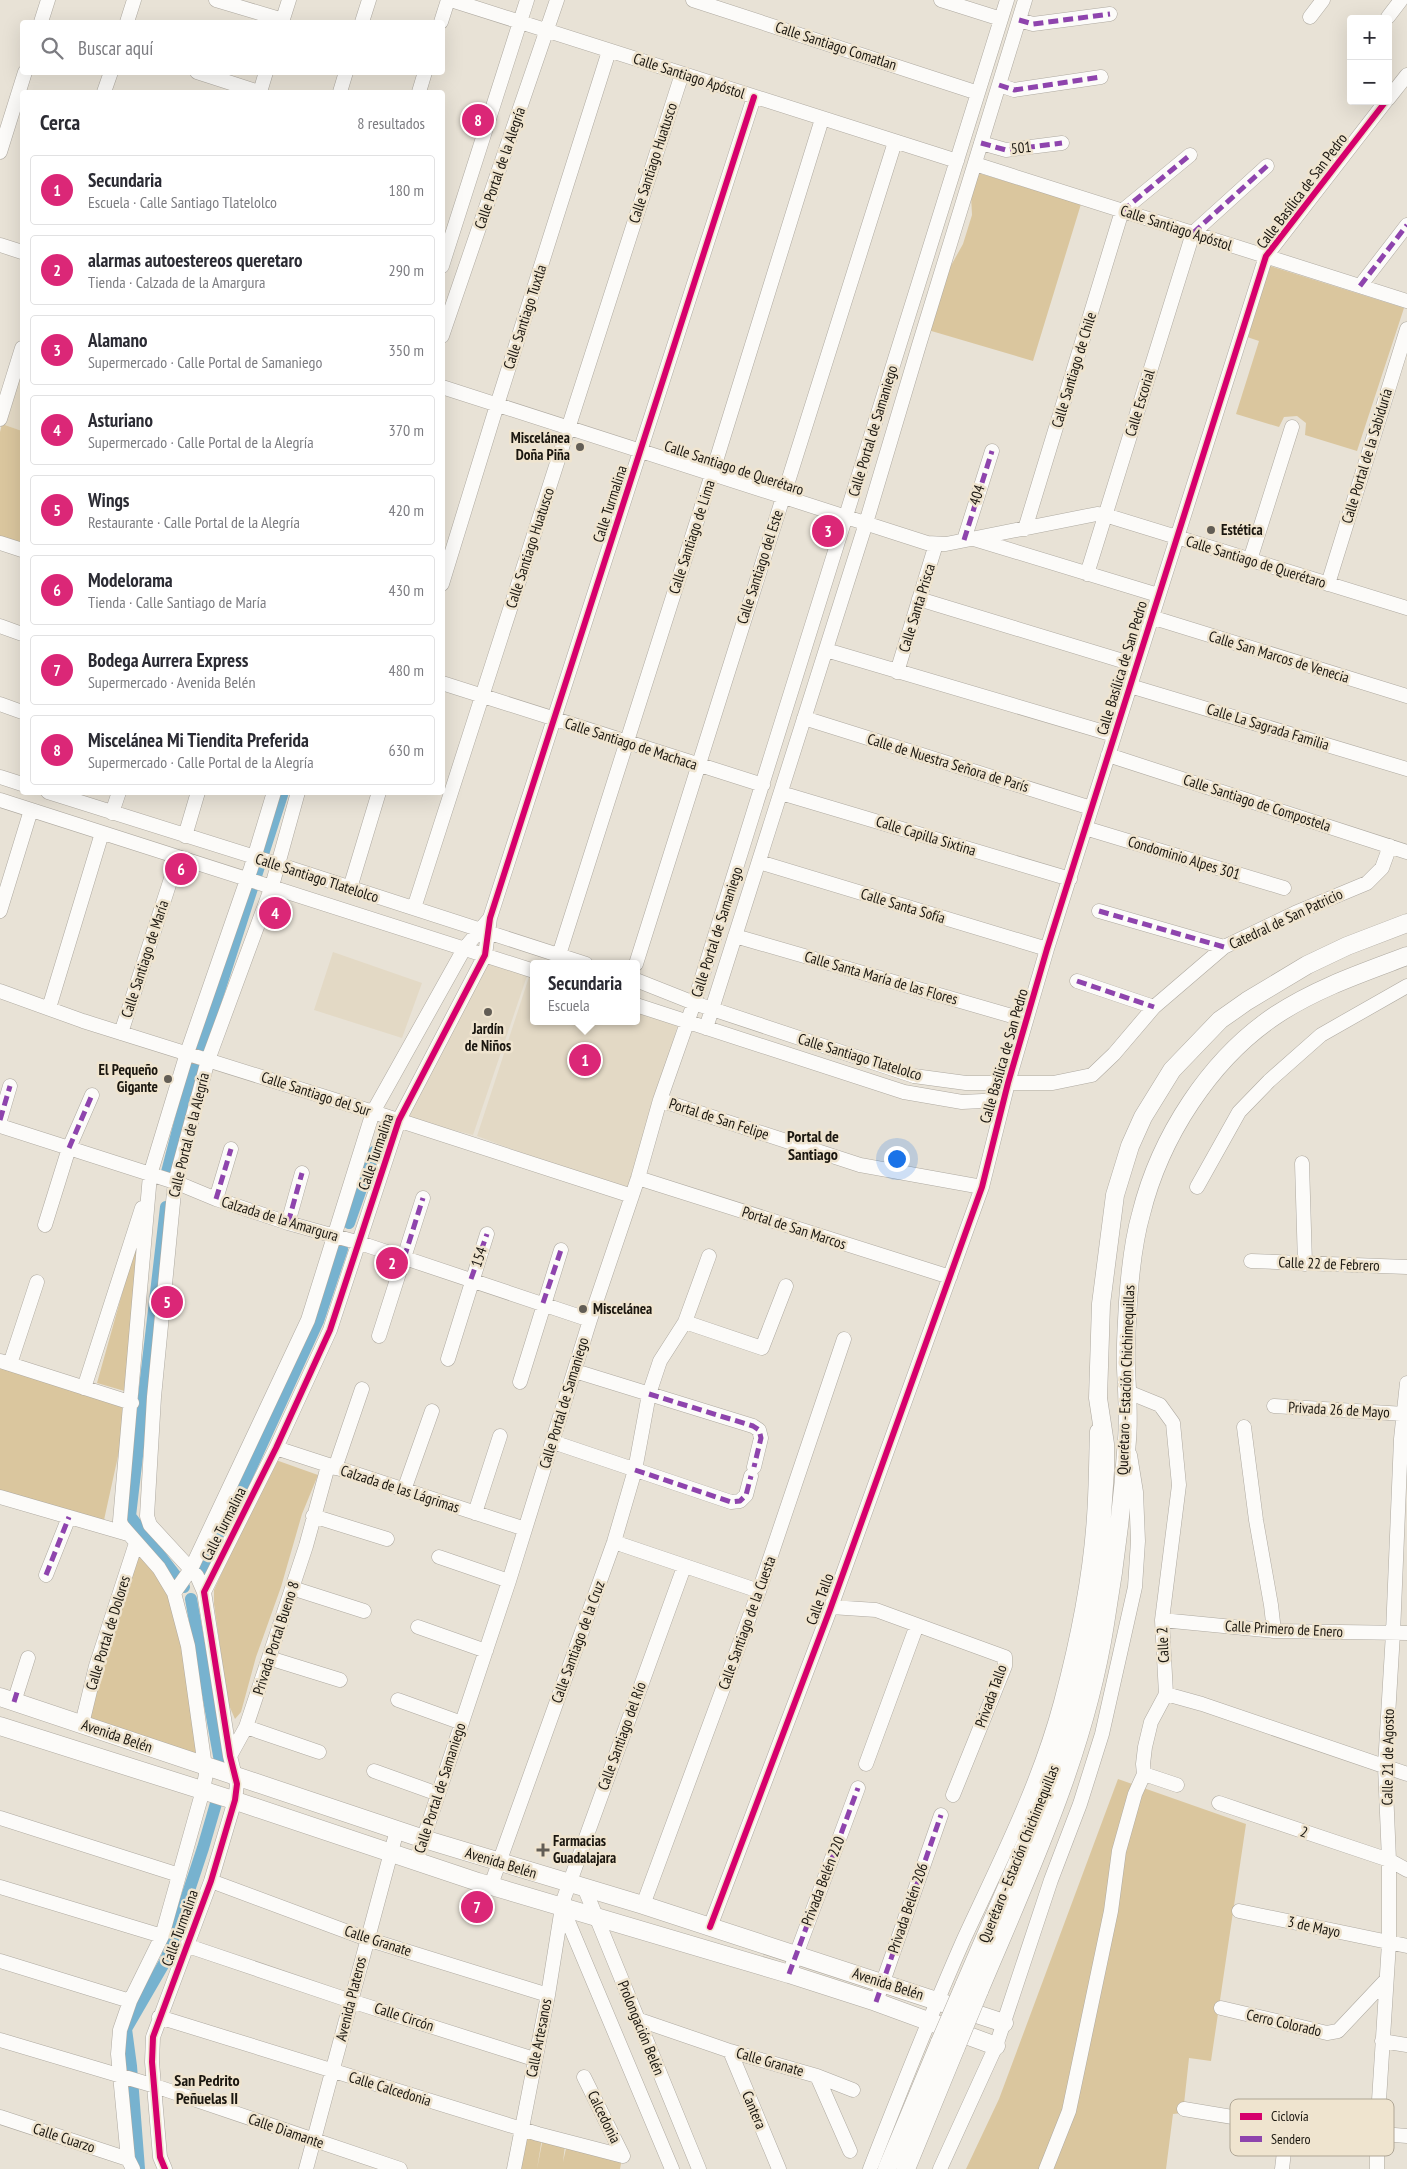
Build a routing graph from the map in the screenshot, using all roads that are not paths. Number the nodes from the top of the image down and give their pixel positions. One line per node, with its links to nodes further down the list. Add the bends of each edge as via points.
1 (48, 0): 19 (street)
2 (134, 0): 20 (street)
3 (216, 0): 21 (street)
4 (289, 0): 22 (street)
5 (369, 0): 23 (street)
6 (449, 0): 24 (street); 26 (street, Calle Santiago Apóstol)
7 (527, 0): 26 (street, Calle Portal de la Alegría)
8 (557, 0): 27 (street, Calle Portal de la Alegría)
9 (693, 0): 44 (street, Calle Santiago Comatlan)
10 (941, 0): 18 (street)
11 (1007, 0): 18 (street, Calle Portal de Samaniego)
12 (1025, 0): 25 (street, Calle Portal de Samaniego)
13 (1323, 0): 17 (street)
14 (1401, 0): 16 (street)
15 (1110, 14): 25 (street, via 1033,24)
16 (1390, 15)
17 (1310, 17)
18 (1001, 19): 44 (street, Calle Portal de Samaniego)
19 (42, 20)
20 (128, 20)
21 (279, 20)
22 (282, 20)
23 (363, 20)
24 (441, 20)
25 (1019, 20): 38 (street, Calle Portal de Samaniego)
26 (520, 22): 27 (street, Calle Santiago Apóstol); 63 (street, Calle Portal de la Alegría)
27 (547, 30): 28 (street, Calle Santiago Apóstol); 66 (street, Calle Portal de la Alegría)
28 (609, 51): 29 (street, Calle Santiago Apóstol); 70 (street, Calle Santiago Tuxtla)
29 (682, 74): 46 (street, Calle Santiago Apóstol); 72 (street, Calle Santiago Huatusco)
30 (24, 75): 52 (street)
31 (109, 75): 39 (street)
32 (206, 75): 40 (street)
33 (265, 75): 41 (street)
34 (345, 75): 42 (street)
35 (424, 75): 43 (street)
36 (1407, 75): 45 (street, Calle Basílica de San Pedro)
37 (1101, 77): 38 (street, via 1014,90)
38 (999, 85): 50 (street, Calle Portal de Samaniego)
39 (105, 90)
40 (254, 90)
41 (261, 90)
42 (341, 90)
43 (420, 90)
44 (978, 93): 54 (street, Calle Portal de Samaniego)
45 (1392, 94)
46 (754, 97): 48 (street, Calle Santiago Apóstol); 74 (street, Calle Turmalina)
47 (1383, 105): 62 (street, Calle Basílica de San Pedro)
48 (822, 119): 49 (street, Calle Santiago Apóstol); 76 (street, Calle Santiago de Lima)
49 (895, 142): 54 (street, Calle Santiago Apóstol); 77 (street, Calle Santiago del Este)
50 (981, 143): 51 (street, 501, via 1006,150); 55 (street, Calle Portal de Samaniego)
51 (1062, 143)
52 (0, 152)
53 (1190, 155): 57 (street)
54 (957, 161): 79 (street, Calle Portal de Samaniego)
55 (975, 164): 57 (street, Calle Santiago Apóstol); 80 (street, Calle Portal de Samaniego)
56 (1267, 166): 59 (street)
57 (1122, 211): 59 (street, Calle Santiago Apóstol); 81 (street, Calle Santiago de Chile)
58 (1407, 226): 64 (street)
59 (1193, 233): 62 (street, Calle Santiago Apóstol); 78 (street, Calle Escorial)
60 (0, 245): 61 (street)
61 (20, 251)
62 (1266, 256): 64 (street, Calle Santiago Apóstol); 82 (street, Calle Basílica de San Pedro)
63 (445, 257)
64 (1360, 286): 65 (street, Calle Santiago Apóstol)
65 (1407, 301)
66 (445, 327)
67 (1407, 329): 90 (street, Calle Portal de la Sabiduría)
68 (20, 354): 71 (street)
69 (445, 388): 70 (street, Calle Santiago de Querétaro)
70 (497, 405): 72 (street, Calle Santiago de Querétaro); 88 (street, Calle Santiago Tuxtla)
71 (0, 419)
72 (568, 428): 74 (street, Calle Santiago de Querétaro); 102 (street, Calle Santiago Huatusco)
73 (1292, 428): 87 (street)
74 (640, 451): 76 (street, Calle Santiago de Querétaro); 107 (street, Calle Turmalina)
75 (992, 451): 83 (street, 404)
76 (712, 474): 77 (street, Calle Santiago de Querétaro); 109 (street, Calle Santiago de Lima)
77 (783, 497): 79 (street, Calle Santiago de Querétaro); 111 (street, Calle Santiago del Este)
78 (1105, 515): 81 (street, Calle Santiago de Querétaro, via 1096,514); 82 (street, Calle Santiago de Querétaro); 89 (street, Calle Escorial)
79 (847, 516): 80 (street, Calle Santiago de Querétaro); 115 (street, Calle Portal de Samaniego)
80 (866, 524): 85 (street, Calle Santiago de Querétaro); 97 (street, Calle Portal de Samaniego)
81 (1025, 529): 83 (street, Calle Santiago de Querétaro)
82 (1176, 537): 87 (street, Calle Santiago de Querétaro); 91 (street, Calle Basílica de San Pedro)
83 (967, 539): 85 (street, Calle Santiago de Querétaro); 89 (street)
84 (0, 543): 86 (street)
85 (936, 544): 92 (street, Calle Santa Prisca)
86 (20, 549)
87 (1250, 560): 90 (street, Calle Santiago de Querétaro)
88 (445, 574)
89 (1087, 574): 91 (street)
90 (1328, 584): 93 (street, Calle Santiago de Querétaro)
91 (1158, 595): 94 (street, Calle Basílica de San Pedro)
92 (920, 599): 98 (street); 99 (street, Calle Santa Prisca)
93 (1407, 608)
94 (1151, 618): 98 (street, Calle Basílica de San Pedro); 103 (street, Calle San Marcos de Venecia)
95 (0, 626): 96 (street)
96 (20, 633)
97 (826, 650): 99 (street); 106 (street, Calle Portal de Samaniego)
98 (1136, 665): 101 (street, Calle Basílica de San Pedro)
99 (897, 672): 108 (street)
100 (445, 684): 102 (street, Calle Santiago de Machaca)
101 (1130, 686): 108 (street, Calle Basílica de San Pedro); 112 (street, Calle La Sagrada Familia)
102 (482, 696): 107 (street, Calle Santiago de Machaca); 141 (street, Calle Santiago Huatusco)
103 (1407, 696)
104 (0, 704): 105 (street)
105 (20, 711)
106 (804, 718): 116 (street, Calle Portal de Samaniego); 124 (street, Calle de Nuestra Señora de París)
107 (554, 719): 109 (street, Calle Santiago de Machaca); 145 (street, Calle Turmalina)
108 (1114, 735): 110 (street, Calle Basílica de San Pedro)
109 (626, 742): 111 (street, Calle Santiago de Machaca); 151 (street, Calle Santiago de Lima)
110 (1108, 755): 124 (street, Calle Basílica de San Pedro); 130 (street, Calle Santiago de Compostela)
111 (697, 764): 115 (street, Calle Santiago de Machaca); 154 (street, Calle Santiago del Este)
112 (1407, 769)
113 (0, 777): 114 (street)
114 (20, 783)
115 (763, 785): 160 (street, Calle Portal de Samaniego)
116 (781, 792): 134 (street, Calle Portal de Samaniego); 137 (street, Calle Capilla Sixtina)
117 (57, 795): 126 (street, Calle Santiago Tlatelolco)
118 (118, 795): 126 (street)
119 (197, 795): 129 (street)
120 (273, 795): 133 (street, Calle Portal de la Alegría)
121 (297, 795): 135 (street, Calle Portal de la Alegría)
122 (378, 795): 139 (street)
123 (0, 800): 125 (street, Calle Santiago Tlatelolco)
124 (1091, 808): 127 (street, Calle Basílica de San Pedro)
125 (31, 810): 128 (street, Calle Santiago Tlatelolco); 142 (street)
126 (112, 813): 129 (street, Calle Santiago Tlatelolco)
127 (1085, 828): 137 (street, Calle Basílica de San Pedro); 140 (street, Condominio Alpes 301)
128 (102, 833): 132 (street, Calle Santiago Tlatelolco); 163 (street)
129 (185, 836): 133 (street, Calle Santiago Tlatelolco)
130 (1390, 846): 131 (street, Calle Santiago de Compostela); 147 (street, Catedral de San Patricio, via 1382,868 1367,883)
131 (1407, 852)
132 (178, 857): 136 (street, Calle Santiago Tlatelolco); 168 (street, Calle Santiago de María)
133 (254, 857): 135 (street, Calle Santiago Tlatelolco); 136 (street, Calle Portal de la Alegría)
134 (759, 862): 146 (street, Calle Portal de Samaniego); 149 (street, Calle Santa Sofía)
135 (277, 864): 138 (street, Calle Portal de la Alegría); 139 (street, Calle Santiago Tlatelolco)
136 (247, 879): 138 (street, Calle Santiago Tlatelolco); 169 (street, Calle Portal de la Alegría)
137 (1070, 879): 149 (street, Calle Basílica de San Pedro)
138 (272, 886): 148 (street, Calle Santiago Tlatelolco); 171 (street, Calle Portal de la Alegría)
139 (350, 888): 141 (street, Calle Santiago Tlatelolco)
140 (1284, 888)
141 (414, 908): 145 (street, Calle Santiago Tlatelolco)
142 (0, 911)
143 (1099, 911): 147 (street)
144 (1407, 923): 222 (main road, Querétaro - Estación Chichimequillas, via 1347,946 1246,1001 1220,1020 1192,1048 1157,1093 1130,1146 1115,1195 1101,1304)
145 (486, 927): 148 (street, Calle Turmalina); 150 (street, Calle Turmalina); 151 (street, Calle Santiago Tlatelolco)
146 (735, 936): 164 (street, Calle Portal de Samaniego); 165 (street, Calle Santa María de las Flores)
147 (1224, 947): 162 (street, Catedral de San Patricio)
148 (464, 949): 150 (street, Calle Santiago Tlatelolco); 177 (street, Calle Turmalina)
149 (1048, 949): 165 (street, Calle Basílica de San Pedro)
150 (485, 955): 155 (street, Calle Santiago Tlatelolco); 179 (street, Calle Turmalina)
151 (559, 955): 153 (street, Calle Santiago Tlatelolco)
152 (1407, 956): 220 (main road, Querétaro - Estación Chichimequillas, via 1330,985 1274,1016 1243,1042 1196,1095 1155,1170 1141,1214 1128,1303)
153 (574, 960)
154 (637, 960)
155 (530, 970)
156 (1077, 981): 162 (street)
157 (640, 982): 160 (street, Calle Santiago Tlatelolco)
158 (1407, 986): 189 (street, via 1321,1035 1269,1081 1239,1112)
159 (0, 991): 163 (street, Calle Santiago del Sur)
160 (694, 1003): 164 (street, Calle Santiago Tlatelolco); 166 (street, Calle Portal de Samaniego)
161 (640, 1006): 166 (street, Calle Santiago Tlatelolco)
162 (1154, 1007): 170 (street, Catedral de San Patricio)
163 (49, 1008): 168 (street, Calle Santiago del Sur)
164 (712, 1009): 167 (street, Calle Portal de Samaniego); 172 (street, Calle Santiago Tlatelolco, via 914,1076 966,1083)
165 (1026, 1020): 172 (street, Calle Basílica de San Pedro)
166 (687, 1022): 167 (street, Calle Santiago Tlatelolco); 175 (street, Calle Portal de Samaniego)
167 (706, 1028): 176 (street, Calle Santiago Tlatelolco, via 904,1092 962,1102)
168 (121, 1033): 169 (street, Calle Santiago del Sur)
169 (187, 1054): 171 (street, Calle Santiago del Sur); 186 (street, Calle Portal de la Alegría)
170 (1114, 1054): 172 (street, Calle Santiago Tlatelolco, via 1092,1075 1053,1082)
171 (208, 1060): 177 (street, Calle Santiago del Sur); 187 (street, Calle Portal de la Alegría)
172 (1008, 1083): 176 (street, Calle Basílica de San Pedro)
173 (10, 1086): 178 (street)
174 (92, 1095): 181 (street)
175 (660, 1100): 185 (street, Calle Portal de Samaniego); 188 (street, Portal de San Felipe, via 860,1165)
176 (1003, 1100): 188 (street, Calle Basílica de San Pedro)
177 (373, 1112): 179 (street, Calle Santiago del Sur); 196 (street, Calle Turmalina)
178 (0, 1120)
179 (399, 1120): 190 (street, Calle Santiago del Sur); 197 (street, Calle Turmalina)
180 (0, 1126): 181 (street, Calzada de la Amargura)
181 (69, 1148): 186 (street, Calzada de la Amargura); 194 (street)
182 (231, 1149): 192 (street)
183 (1302, 1163): 202 (street)
184 (302, 1173): 193 (street)
185 (638, 1178): 190 (street, Calle Portal de Samaniego); 204 (street, Portal de San Marcos)
186 (150, 1180): 187 (street, Calzada de la Amargura); 218 (street); 223 (street, Calle Portal de la Alegría)
187 (175, 1182): 192 (street, Calzada de la Amargura); 246 (street, Calle Portal de la Alegría, via 154,1397 147,1516 150,1526)
188 (982, 1187): 204 (street, Calle Basílica de San Pedro)
189 (1197, 1187)
190 (632, 1196): 209 (street, Calle Portal de Samaniego)
191 (423, 1198): 200 (street)
192 (216, 1199): 193 (street, Calzada de la Amargura)
193 (288, 1223): 196 (street, Calzada de la Amargura)
194 (45, 1225)
195 (487, 1234): 205 (street, 154)
196 (335, 1236): 197 (street, Calzada de la Amargura); 246 (street, Calle Turmalina, via 308,1320)
197 (360, 1243): 200 (street, Calzada de la Amargura); 232 (street, Calle Turmalina, via 330,1330)
198 (562, 1250): 208 (street)
199 (709, 1256): 210 (street, Calle Santiago de la Cruz)
200 (404, 1258): 205 (street, Calzada de la Amargura); 211 (street)
201 (1251, 1261): 202 (street, Calle 22 de Febrero)
202 (1305, 1264): 203 (street, Calle 22 de Febrero)
203 (1407, 1267)
204 (950, 1277): 253 (street, Calle Tallo)
205 (471, 1280): 208 (street, Calzada de la Amargura); 213 (street, 154)
206 (38, 1282): 214 (street)
207 (786, 1286): 210 (street, via 762,1348)
208 (543, 1303): 209 (street, Calzada de la Amargura); 216 (street)
209 (590, 1320): 215 (street, Calle Portal de Samaniego)
210 (686, 1322): 221 (street, Calle Santiago de la Cruz, via 660,1361)
211 (379, 1336)
212 (844, 1339): 250 (street, Calle Santiago de la Cuesta)
213 (448, 1359)
214 (5, 1363): 218 (street)
215 (575, 1371): 221 (street); 231 (street, Calle Portal de Samaniego)
216 (520, 1382)
217 (1407, 1383): 226 (street, Calle 21 de Agosto)
218 (84, 1388): 223 (street)
219 (362, 1389): 233 (street, Privada Portal Bueno 8)
220 (1128, 1392): 229 (main road, Querétaro - Estación Chichimequillas); 255 (street, Calle 2, via 1160,1405 1173,1423 1179,1485)
221 (649, 1394): 234 (street, Calle Santiago de la Cruz); 234 (street, via 753,1426 759,1430 761,1438 746,1495 740,1501 731,1502)
222 (1098, 1398): 316 (main road, Querétaro - Estación Chichimequillas, via 1105,1444 1099,1560 1078,1682 1058,1758); 318 (street, via 1094,1518 1079,1624 1061,1702 1036,1781)
223 (132, 1403): 241 (street, Calle Portal de la Alegría, via 120,1512 122,1526)
224 (1274, 1406): 226 (street, Privada 26 de Mayo)
225 (432, 1411): 235 (street)
226 (1404, 1414): 230 (street, Calle 21 de Agosto)
227 (1244, 1427): 258 (street)
228 (500, 1436): 237 (street)
229 (1127, 1439): 316 (main road, Querétaro - Estación Chichimequillas, via 1105,1626 1073,1755 1049,1823); 326 (street, via 1136,1492 1138,1541 1135,1587 1124,1642 1102,1734)
230 (1404, 1439): 259 (street, Calle 21 de Agosto)
231 (552, 1442): 234 (street); 240 (street, Calle Portal de Samaniego)
232 (276, 1448): 233 (street, Calzada de las Lágrimas); 251 (street, Calle Turmalina)
233 (332, 1467): 235 (street, Calzada de las Lágrimas); 238 (street, Privada Portal Bueno 8)
234 (635, 1470): 243 (street, Calle Santiago de la Cruz)
235 (404, 1490): 237 (street, Calzada de las Lágrimas)
236 (0, 1497): 239 (street)
237 (475, 1512): 240 (street, Calzada de las Lágrimas)
238 (313, 1516): 242 (street); 249 (street, Privada Portal Bueno 8)
239 (69, 1517): 241 (street); 247 (street)
240 (525, 1529): 248 (street, Calle Portal de Samaniego)
241 (132, 1538): 252 (street, Calle Portal de la Alegría, via 159,1568); 268 (street, Calle Portal de Dolores)
242 (387, 1539)
243 (614, 1542): 245 (street); 294 (street, Calle Santiago de la Cruz)
244 (440, 1557): 248 (street)
245 (684, 1567): 250 (street); 299 (street, Calle Santiago del Río)
246 (191, 1569): 251 (street, Calle Portal de la Alegría); 252 (street, Calle Turmalina)
247 (46, 1575)
248 (509, 1581): 260 (street, Calle Portal de Samaniego)
249 (292, 1588): 254 (street); 262 (street, Privada Portal Bueno 8)
250 (759, 1591): 301 (street, Calle Santiago de la Cuesta)
251 (204, 1592): 272 (street, Calle Turmalina)
252 (174, 1593): 274 (street, Calle Turmalina, via 188,1646)
253 (831, 1607): 256 (street, Privada Tallo, via 876,1610); 305 (street, Calle Tallo)
254 (364, 1611)
255 (1162, 1620): 258 (street, Calle Primero de Enero); 264 (street, Calle 2)
256 (917, 1625): 273 (street); 284 (street, Privada Tallo, via 1005,1657 1005,1666)
257 (418, 1627): 260 (street)
258 (1274, 1632): 259 (street, Calle Primero de Enero)
259 (1400, 1633): 275 (street, Calle 21 de Agosto)
260 (486, 1651): 267 (street, Calle Portal de Samaniego)
261 (28, 1658): 265 (street)
262 (269, 1658): 263 (street); 270 (street, Privada Portal Bueno 8)
263 (340, 1680)
264 (1166, 1694): 275 (street); 277 (street, via 1151,1722 1145,1747)
265 (7, 1699): 268 (main road, Avenida Belén)
266 (398, 1700): 267 (street)
267 (462, 1723): 283 (street, Calle Portal de Samaniego)
268 (82, 1724): 274 (main road, Avenida Belén)
269 (0, 1726): 282 (main road, Avenida Belén)
270 (246, 1727): 271 (street); 272 (street, Privada Portal Bueno 8)
271 (318, 1752)
272 (230, 1756): 279 (street, Calle Turmalina)
273 (866, 1764)
274 (206, 1766): 279 (main road, Avenida Belén); 282 (street, Calle Turmalina)
275 (1385, 1766): 278 (street); 292 (street, Calle 21 de Agosto)
276 (374, 1771): 283 (street)
277 (1144, 1774): 280 (street); 364 (street, via 1135,1794 1120,1851 1112,1911 1068,2111)
278 (1407, 1774)
279 (236, 1777): 285 (street, Calle Turmalina); 289 (main road, Avenida Belén)
280 (1176, 1785)
281 (858, 1788): 311 (street, Privada Belén 220)
282 (203, 1790): 285 (main road, Avenida Belén); 296 (street, Calle Turmalina)
283 (438, 1794): 290 (street, Calle Portal de Samaniego)
284 (953, 1795)
285 (235, 1800): 291 (main road, Avenida Belén); 297 (street, Calle Turmalina)
286 (1219, 1803): 292 (street, 2)
287 (941, 1815): 315 (street, Privada Belén 206)
288 (0, 1818): 296 (street)
289 (397, 1830): 290 (main road, Avenida Belén); 291 (street, Avenida Plateros)
290 (424, 1839): 293 (street, Calle Portal de Samaniego); 294 (main road, Avenida Belén)
291 (390, 1853): 293 (main road, Avenida Belén); 307 (street, Avenida Plateros)
292 (1389, 1860): 295 (street, 2); 308 (street, Calle 21 de Agosto)
293 (416, 1861): 298 (main road, Avenida Belén)
294 (498, 1862): 298 (street, Calle Santiago de la Cruz); 299 (main road, Avenida Belén)
295 (1407, 1870)
296 (179, 1875): 306 (street, Calle Turmalina)
297 (211, 1881): 307 (street, Calle Granate); 309 (street, Calle Turmalina)
298 (491, 1885): 302 (main road, Avenida Belén)
299 (576, 1885): 301 (main road, Avenida Belén); 302 (street, Calle Santiago del Río); 304 (street, Prolongación Belén)
300 (0, 1887): 306 (street)
301 (643, 1905): 305 (main road, Avenida Belén)
302 (562, 1906): 304 (main road, Avenida Belén); 317 (street, Calle Artesanos); 357 (street, Prolongación Belén)
303 (1239, 1911): 308 (street, 3 de Mayo)
304 (595, 1918): 313 (main road, Avenida Belén); 324 (street, Prolongación Belén)
305 (710, 1927): 311 (main road, Avenida Belén)
306 (162, 1936): 319 (street, Calle Turmalina)
307 (367, 1939): 317 (street, Calle Granate); 320 (street, Avenida Plateros)
308 (1388, 1943): 310 (street, 3 de Mayo); 314 (street, Calle 21 de Agosto)
309 (188, 1946): 320 (street, Calle Circón); 323 (street, Calle Turmalina)
310 (1407, 1946)
311 (795, 1956): 313 (street, Privada Belén 220); 315 (main road, Avenida Belén)
312 (0, 1961): 319 (street)
313 (789, 1974): 321 (main road, Avenida Belén)
314 (1386, 1980): 322 (street, Cerro Colorado, via 1338,2031 1327,2033); 328 (street, Calle 21 de Agosto)
315 (882, 1982): 318 (main road, Avenida Belén); 321 (street, Privada Belén 206)
316 (971, 1989): 329 (main road, Querétaro - Estación Chichimequillas, bridge)
317 (548, 1995): 333 (street, Calle Artesanos)
318 (937, 2000): 325 (street); 326 (main road, Avenida Belén)
319 (130, 2001): 337 (street, Calle Turmalina, via 120,2030 118,2054)
320 (351, 2001): 333 (street, Calle Circón); 334 (street, Avenida Plateros)
321 (876, 2002): 325 (main road, Avenida Belén)
322 (1221, 2008)
323 (159, 2017): 334 (street, Calle Calcedonia); 338 (street, Calle Turmalina, via 153,2037)
324 (637, 2019): 332 (street, Calle Granate); 358 (street, Prolongación Belén)
325 (929, 2020): 331 (main road, Avenida Belén); 360 (street)
326 (1004, 2023): 331 (street)
327 (0, 2040): 337 (street, Calle Diamante)
328 (1382, 2041): 330 (street); 340 (street, Calle 21 de Agosto)
329 (948, 2045): 361 (main road, Querétaro - Estación Chichimequillas); 362 (main road, Querétaro - Estación Chichimequillas)
330 (1407, 2045)
331 (996, 2046): 363 (street)
332 (730, 2051): 335 (street, Calle Granate); 359 (street, Cantera)
333 (534, 2059): 344 (street, Calle Artesanos)
334 (333, 2071): 344 (street, Calle Calcedonia); 347 (street, Avenida Plateros)
335 (817, 2076): 339 (street, Calle Granate); 348 (street, Calle Granate)
336 (584, 2077): 349 (street, Calcedonia)
337 (126, 2078): 338 (street, Calle Diamante); 352 (street, Calle Turmalina)
338 (150, 2085): 347 (street, Calle Diamante); 353 (street, Calle Turmalina, via 160,2157)
339 (853, 2090)
340 (1379, 2099)
341 (1184, 2109): 343 (street)
342 (0, 2117): 352 (street, Calle Cuarzo)
343 (1230, 2117)
344 (521, 2128): 349 (street, Calle Calcedonia); 356 (street, Calle Artesanos)
345 (1394, 2134): 346 (street)
346 (1407, 2136)
347 (314, 2141): 354 (street, Avenida Plateros); 355 (street, Calle Diamante)
348 (850, 2151)
349 (623, 2156)
350 (1284, 2156): 365 (street)
351 (1377, 2156): 366 (street, Calle 21 de Agosto)
352 (130, 2164)
353 (165, 2169)
354 (306, 2169)
355 (400, 2169)
356 (514, 2169)
357 (672, 2169)
358 (699, 2169)
359 (779, 2169)
360 (870, 2169)
361 (887, 2169)
362 (906, 2169)
363 (940, 2169)
364 (1046, 2169)
365 (1282, 2169)
366 (1377, 2169)

